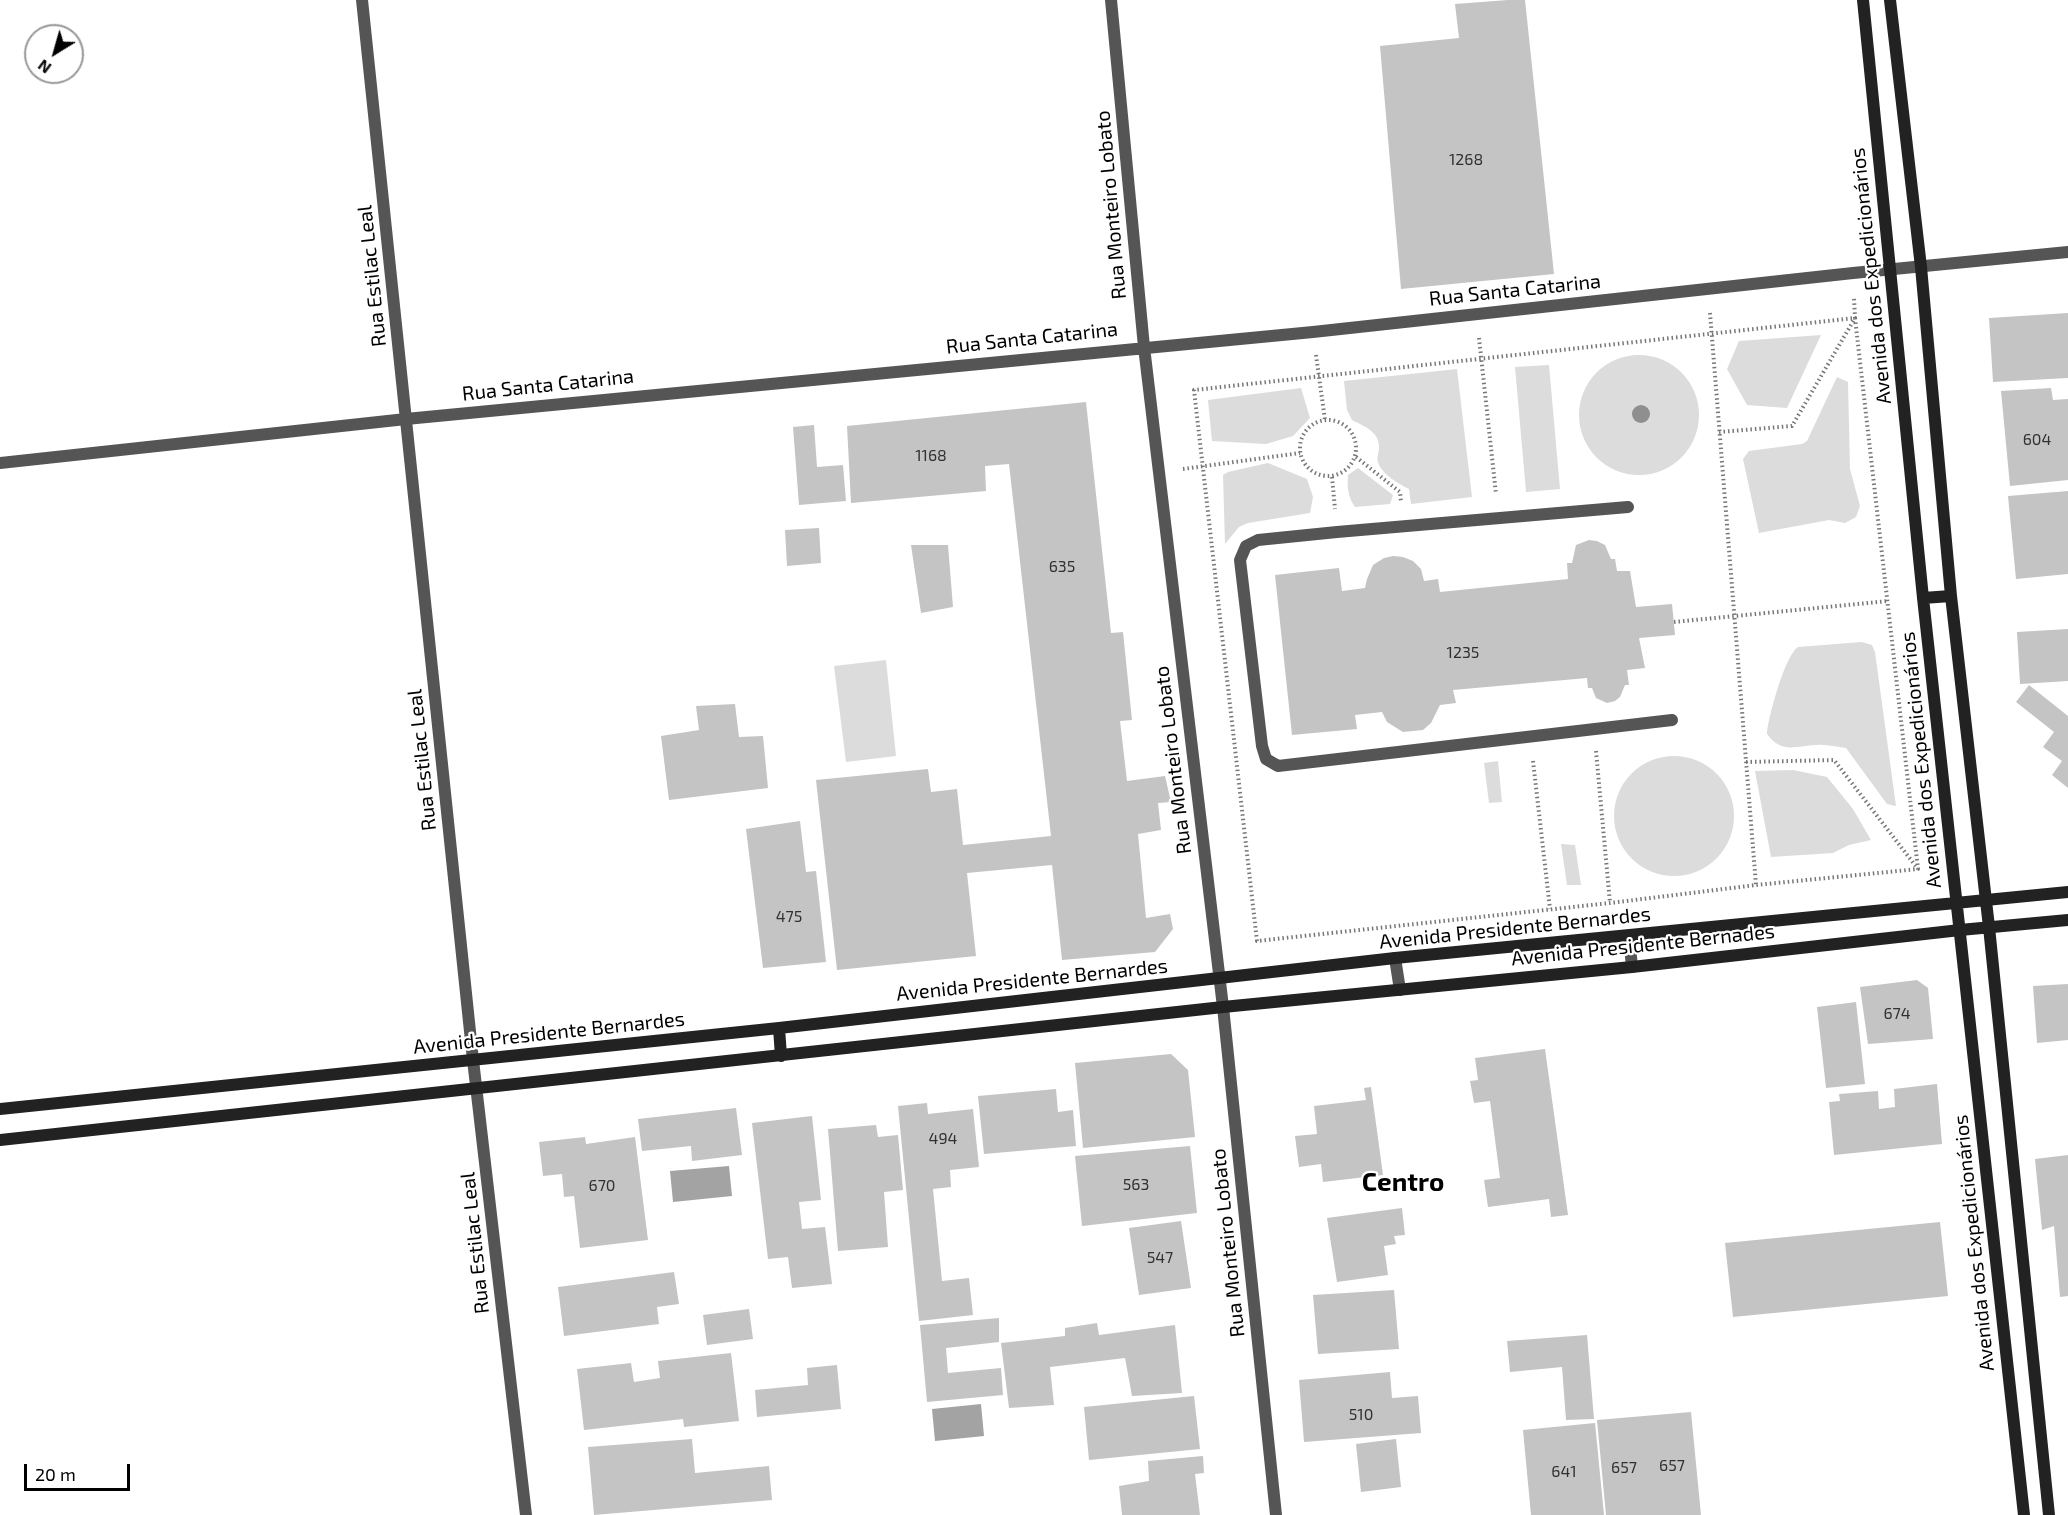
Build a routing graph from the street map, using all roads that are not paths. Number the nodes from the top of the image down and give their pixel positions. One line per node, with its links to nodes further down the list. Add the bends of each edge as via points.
1 (362, 0): 9 (street, Rua Estilac Leal)
2 (1111, 0): 8 (street, Rua Monteiro Lobato)
3 (1863, 0): 7 (street, Avenida dos Expedicionários)
4 (1890, 0): 6 (street)
5 (2068, 252): 6 (street, Rua Santa Catarina)
6 (1921, 267): 7 (street, Rua Santa Catarina); 12 (street)
7 (1890, 269): 8 (street, Rua Santa Catarina); 13 (street, Avenida dos Expedicionários)
8 (1144, 347): 9 (street, Rua Santa Catarina); 24 (street, Rua Monteiro Lobato)
9 (406, 419): 10 (street, Rua Santa Catarina); 29 (street, Rua Estilac Leal)
10 (0, 463)
11 (1628, 507): 14 (street, via 1258,540 1245,546 1240,560 1262,746 1266,759 1278,766)
12 (1951, 596): 13 (street); 16 (street)
13 (1923, 598): 17 (street, Avenida dos Expedicionários)
14 (1672, 720)
15 (2068, 892): 16 (street, Avenida Presidente Bernardes)
16 (1985, 900): 17 (street, Avenida Presidente Bernardes); 19 (street)
17 (1956, 904): 20 (street, Avenida dos Expedicionários); 21 (street, Avenida Presidente Bernardes)
18 (2068, 920): 19 (street, Avenida Presidente Bernades)
19 (1989, 927): 20 (street, Avenida Presidente Bernades); 36 (street)
20 (1960, 930): 23 (street, Avenida Presidente Bernades); 35 (street, Avenida dos Expedicionários)
21 (1629, 936): 22 (street, Avenida Presidente Bernardes); 23 (street)
22 (1395, 958): 24 (street, Avenida Presidente Bernardes); 25 (street)
23 (1632, 967): 25 (street, Avenida Presidente Bernades)
24 (1219, 978): 26 (street, Rua Monteiro Lobato); 27 (street, Avenida Presidente Bernardes)
25 (1400, 990): 26 (street, Avenida Presidente Bernades)
26 (1222, 1007): 28 (street); 34 (street, Rua Monteiro Lobato)
27 (779, 1028): 28 (street); 29 (street, Avenida Presidente Bernardes)
28 (781, 1056): 30 (street)
29 (474, 1060): 30 (street, Rua Estilac Leal); 31 (street, Avenida Presidente Bernardes)
30 (478, 1089): 32 (street); 33 (street, Rua Estilac Leal)
31 (0, 1109)
32 (0, 1140)
33 (526, 1515)
34 (1276, 1515)
35 (2024, 1515)
36 (2049, 1515)

